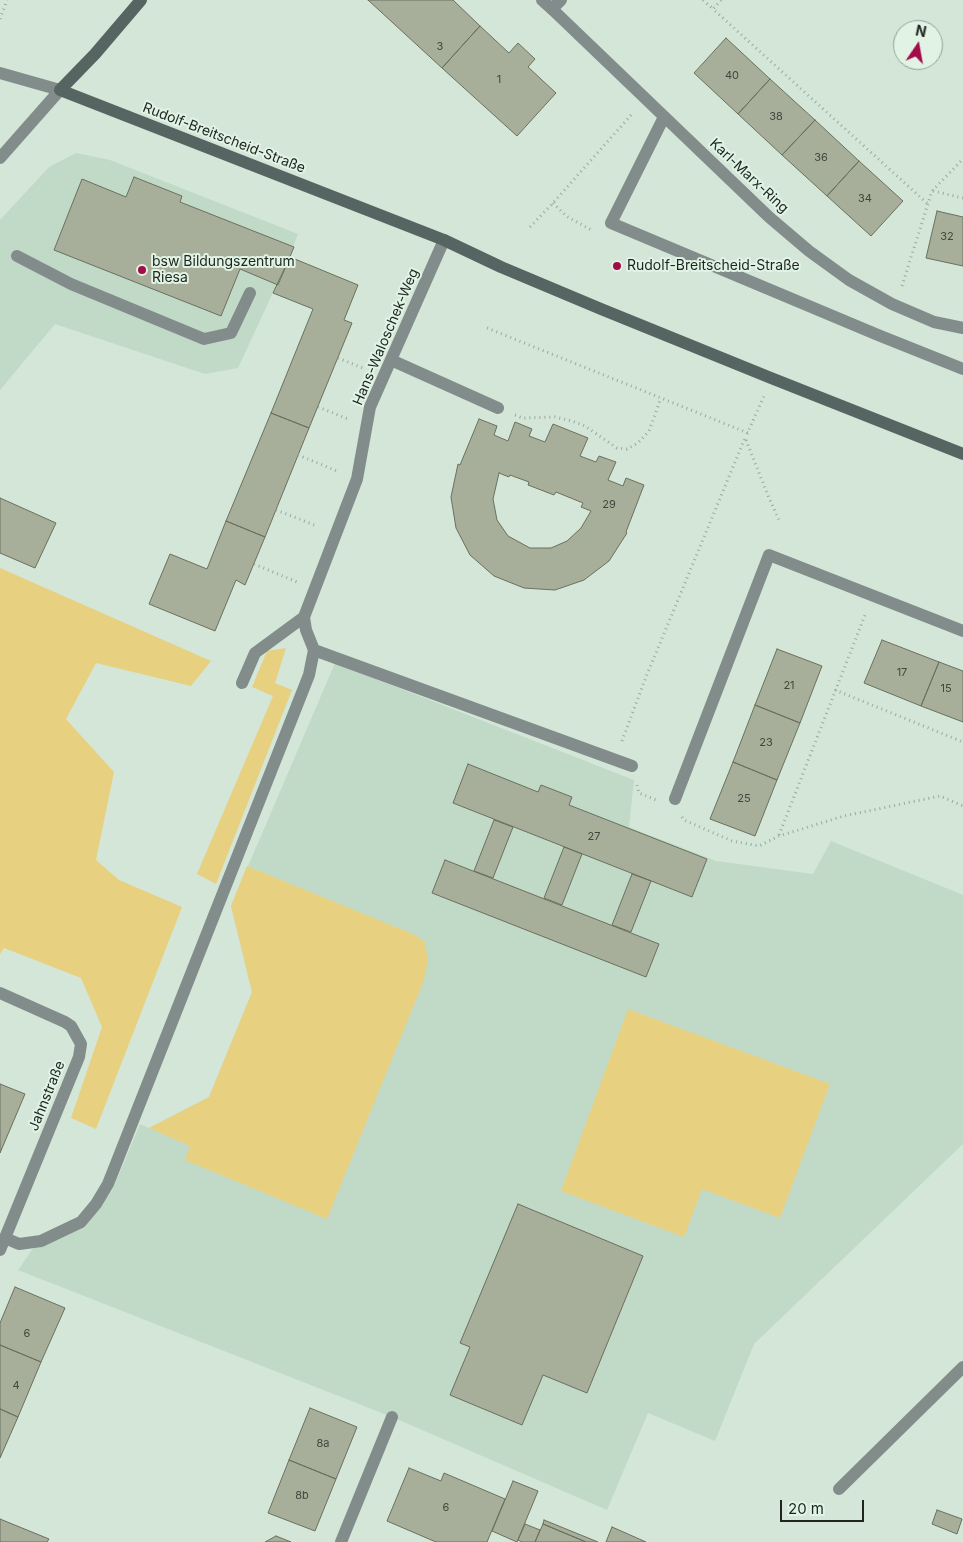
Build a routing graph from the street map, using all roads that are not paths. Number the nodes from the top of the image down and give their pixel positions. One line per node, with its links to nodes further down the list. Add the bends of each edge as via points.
1 (141, 0): 5 (main road)
2 (542, 0): 3 (street, Karl-Marx-Ring)
3 (557, 5): 6 (street, Karl-Marx-Ring)
4 (0, 73): 5 (street, Rudolf-Breitscheid-Straße)
5 (60, 90): 7 (street); 8 (main road, Rudolf-Breitscheid-Straße)
6 (664, 116): 11 (street, Karl-Marx-Ring, via 769,217 849,280 934,322); 13 (street, via 611,223)
7 (0, 158)
8 (444, 240): 12 (street, Hans-Waloschek-Weg); 15 (main road, Rudolf-Breitscheid-Straße, via 501,267)
9 (17, 256): 10 (street, via 71,284 204,340 231,333)
10 (250, 293)
11 (963, 328)
12 (391, 360): 14 (street); 16 (street, Hans-Waloschek-Weg, via 370,406 356,479)
13 (963, 369)
14 (498, 408)
15 (963, 454)
16 (304, 616): 18 (street); 19 (street, via 255,653)
17 (963, 631): 21 (street, via 769,556)
18 (314, 650): 20 (street); 23 (street, via 309,675 108,1184 81,1222 41,1241)
19 (242, 683)
20 (632, 766)
21 (675, 799)
22 (0, 993): 23 (street, Jahnstraße, via 65,1022 81,1044 79,1057)
23 (2, 1244)
24 (963, 1366): 26 (street)
25 (392, 1417): 27 (street)
26 (839, 1489)
27 (341, 1542)

